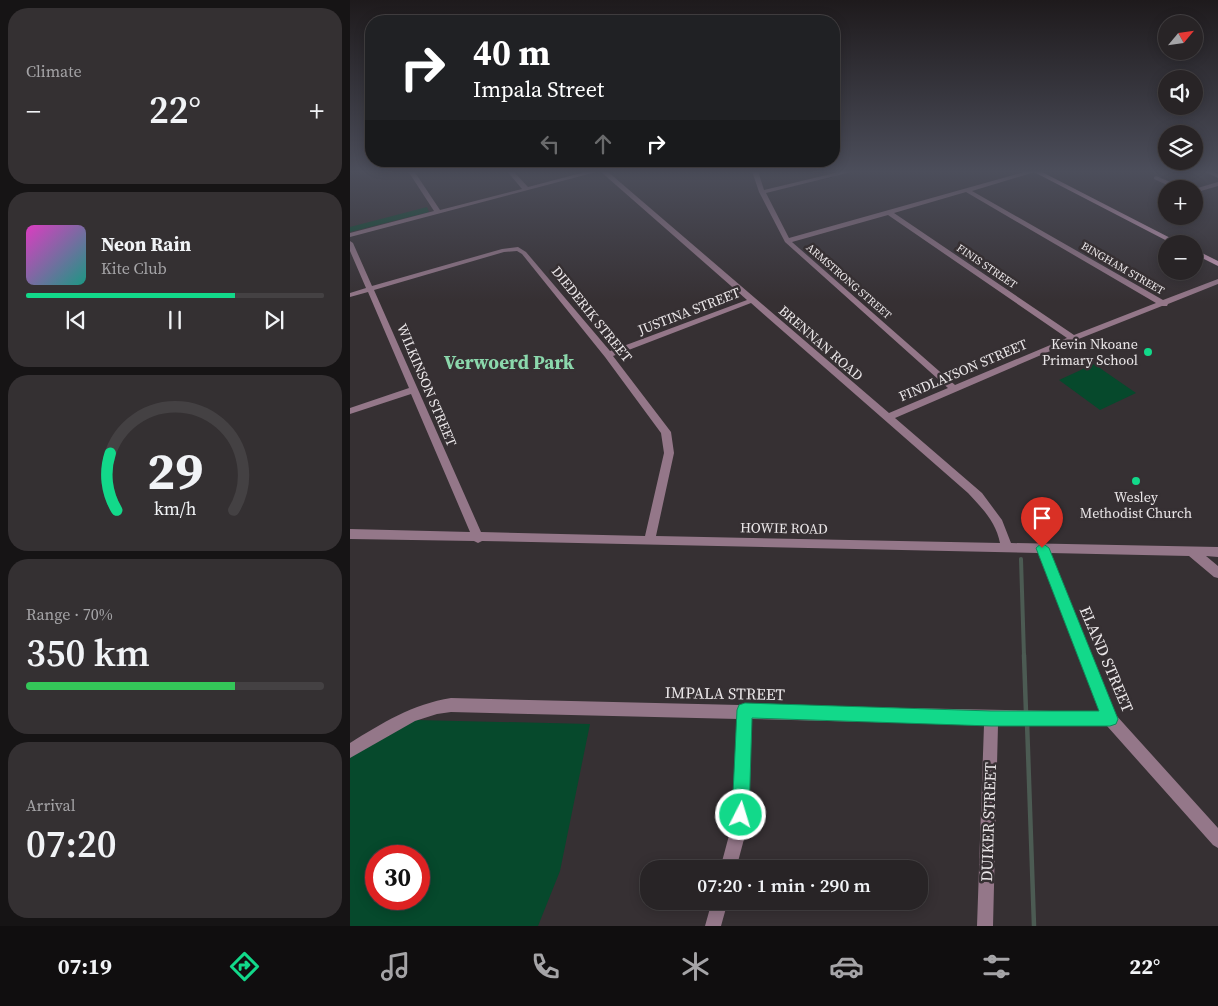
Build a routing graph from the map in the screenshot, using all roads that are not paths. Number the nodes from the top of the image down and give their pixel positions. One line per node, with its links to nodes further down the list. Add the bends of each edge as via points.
1 (430, 214): 8 (street)
2 (653, 214): 17 (street, BRENNAN ROAD)
3 (773, 214): 10 (street, ARMSTRONG STREET)
4 (880, 214): 10 (street)
5 (891, 214): 19 (street, FINIS STREET)
6 (1009, 214): 18 (street, BINGHAM STREET)
7 (1120, 214): 9 (street)
8 (350, 235)
9 (1160, 235)
10 (786, 241): 21 (street, ARMSTRONG STREET)
11 (350, 243): 15 (street, WILKINSON STREET)
12 (1203, 256): 13 (street)
13 (1218, 264)
14 (1218, 281): 18 (street, FINDLAYSON STREET)
15 (372, 289): 16 (street); 20 (street, DIEDERIK STREET, via 504,250 518,249); 22 (street, WILKINSON STREET)
16 (350, 295)
17 (752, 301): 20 (street, JUSTINA STREET); 24 (street, BRENNAN ROAD)
18 (1164, 304): 19 (street, FINDLAYSON STREET)
19 (1073, 338): 21 (street, FINDLAYSON STREET)
20 (608, 355): 27 (street, DIEDERIK STREET, via 663,426 669,439 669,453)
21 (953, 388): 24 (street, FINDLAYSON STREET)
22 (413, 390): 23 (street); 26 (street, WILKINSON STREET)
23 (350, 411)
24 (887, 418): 28 (street, BRENNAN ROAD, via 986,505 998,520)
25 (350, 534): 26 (street, HOWIE ROAD)
26 (478, 538): 27 (street, HOWIE ROAD)
27 (650, 540): 28 (street, HOWIE ROAD)
28 (1006, 547): 29 (street, HOWIE ROAD)
29 (1042, 548): 30 (street, HOWIE ROAD); 35 (street, ELAND STREET)
30 (1191, 551): 31 (street, HOWIE ROAD); 32 (street)
31 (1218, 552)
32 (1218, 573)
33 (745, 710): 34 (street, IMPALA STREET); 36 (street, IMPALA STREET, via 430,707 404,718); 38 (street, via 742,799)
34 (991, 718): 35 (street, IMPALA STREET); 41 (street, DUIKER STREET)
35 (1110, 719): 37 (street, ELAND STREET)
36 (350, 751)
37 (1218, 840)
38 (730, 860)
39 (717, 910): 40 (street)
40 (713, 926)
41 (985, 926)

